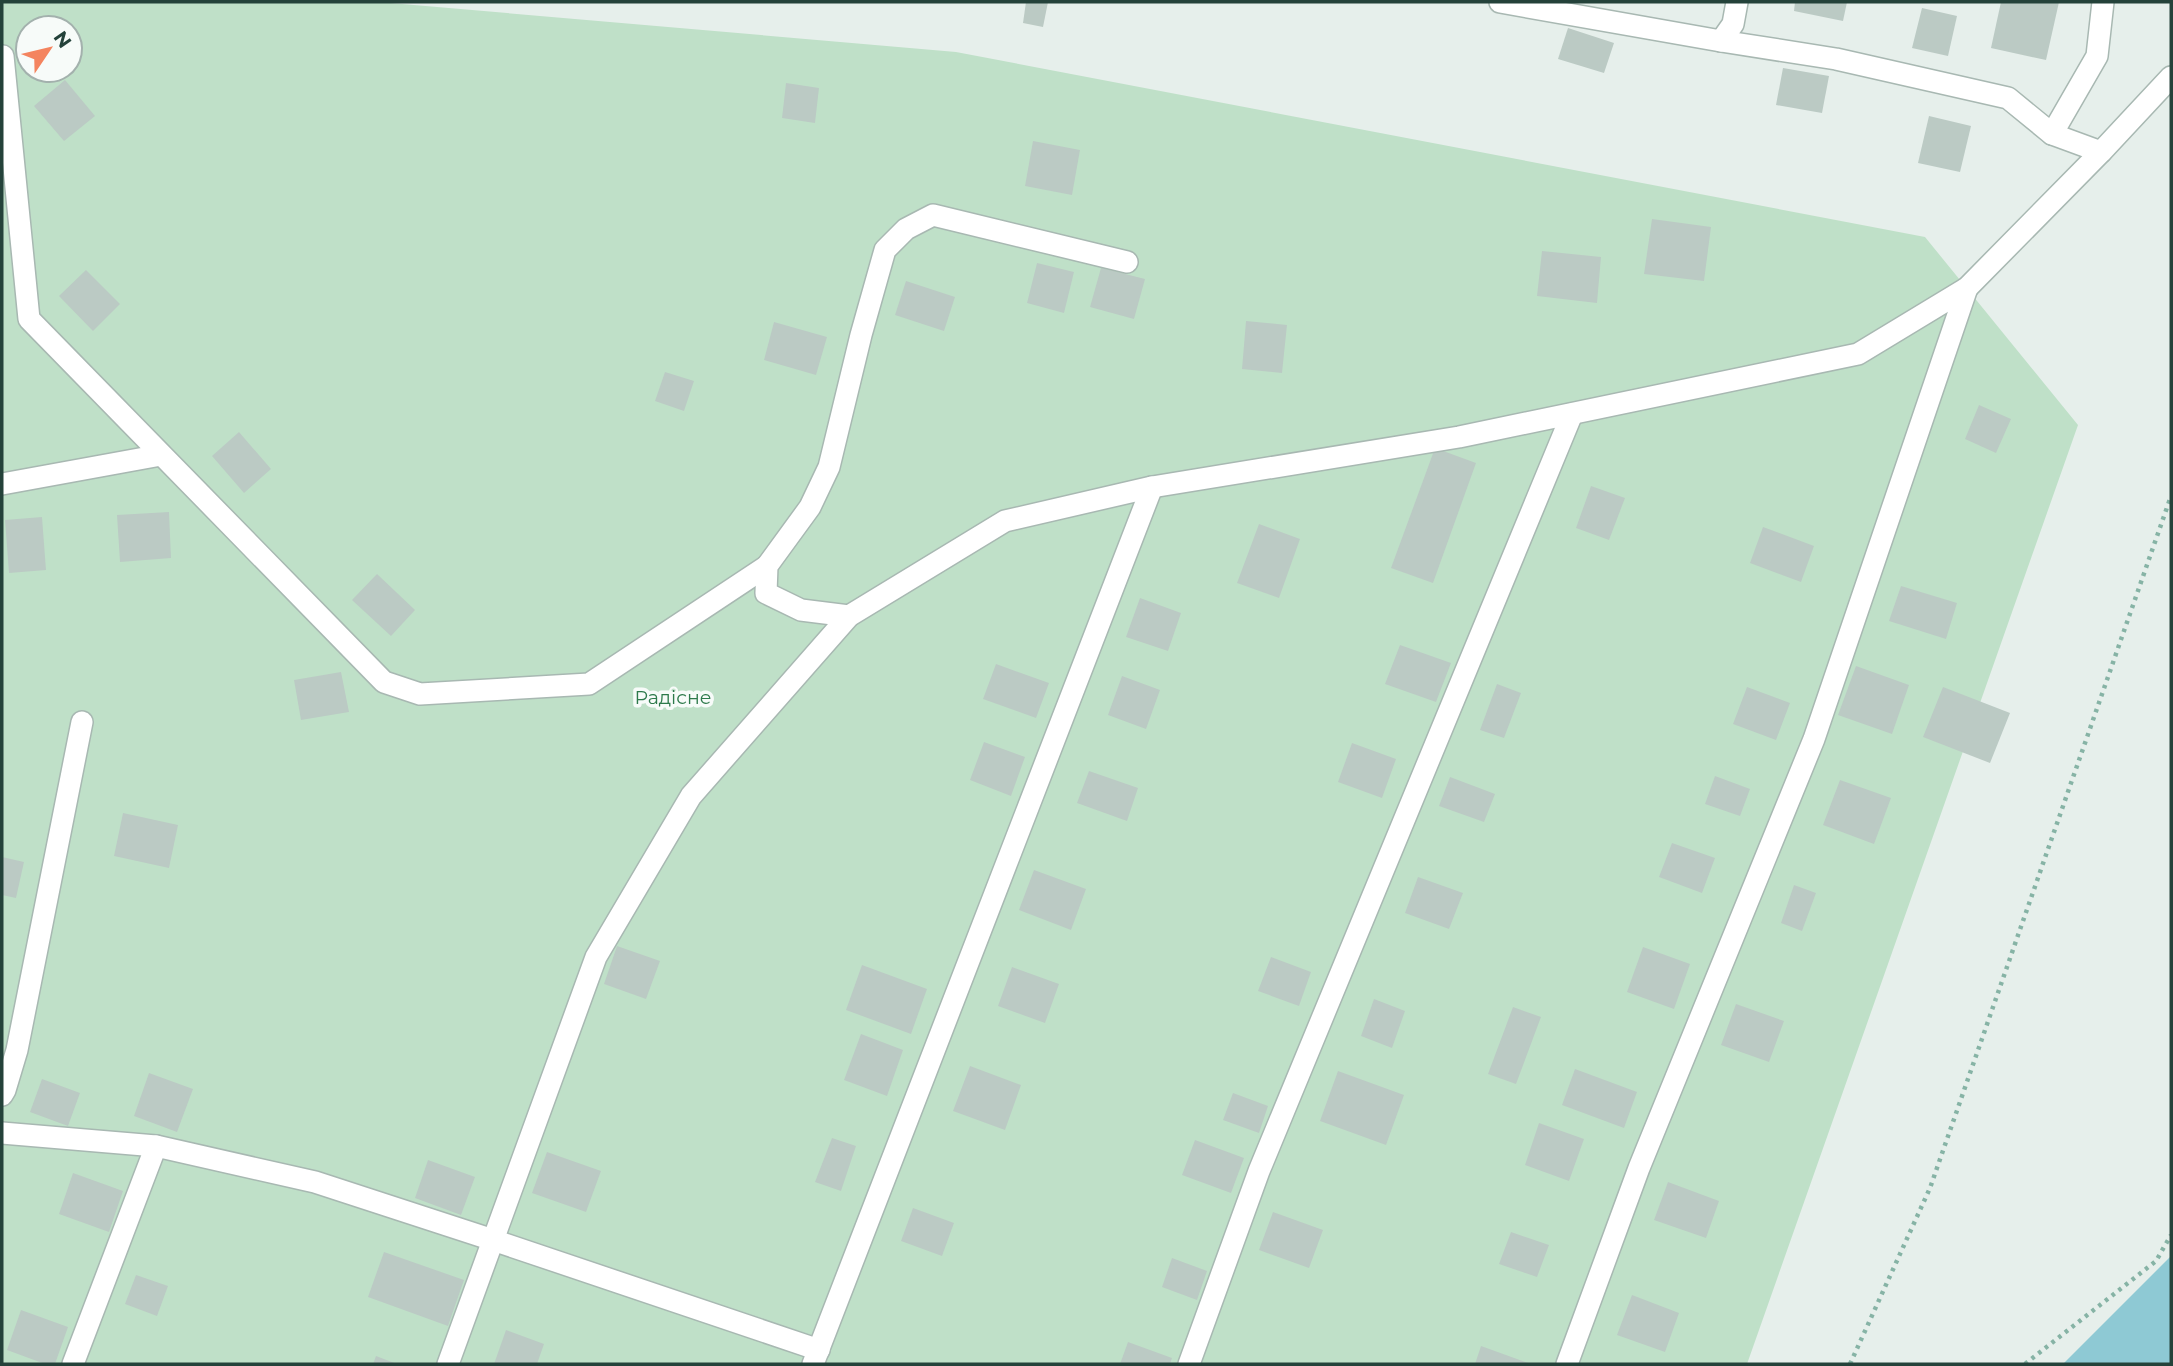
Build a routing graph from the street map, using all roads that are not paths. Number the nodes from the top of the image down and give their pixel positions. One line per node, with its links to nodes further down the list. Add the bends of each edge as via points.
1 (1500, 2): 4 (street)
2 (1737, 2): 4 (street, via 1733,24)
3 (2103, 2): 7 (street, via 2097,56)
4 (1721, 41): 7 (street, via 1836,59 2008,98)
5 (3, 56): 12 (street, via 29,320)
6 (2171, 77): 8 (street)
7 (2052, 134): 8 (street)
8 (2101, 152): 10 (street)
9 (1127, 262): 15 (street, via 933,215 906,229 885,250 829,467 810,507)
10 (1967, 288): 11 (street, via 1858,354); 26 (street, via 1814,739 1639,1168)
11 (1572, 414): 14 (street); 25 (street, via 1259,1171)
12 (161, 455): 13 (street); 15 (street, via 384,682 420,694 589,684)
13 (2, 484)
14 (1152, 487): 16 (street, via 1004,521); 22 (street)
15 (767, 566): 16 (street, via 766,593 801,610)
16 (849, 616): 21 (street, via 691,796 597,957)
17 (82, 722): 18 (street, via 17,1050)
18 (2, 1095)
19 (2, 1133): 20 (street)
20 (156, 1146): 21 (street, via 315,1182); 23 (street)
21 (493, 1240): 22 (street); 24 (street)
22 (816, 1357)
23 (73, 1364)
24 (448, 1364)
25 (1189, 1364)
26 (1567, 1364)

